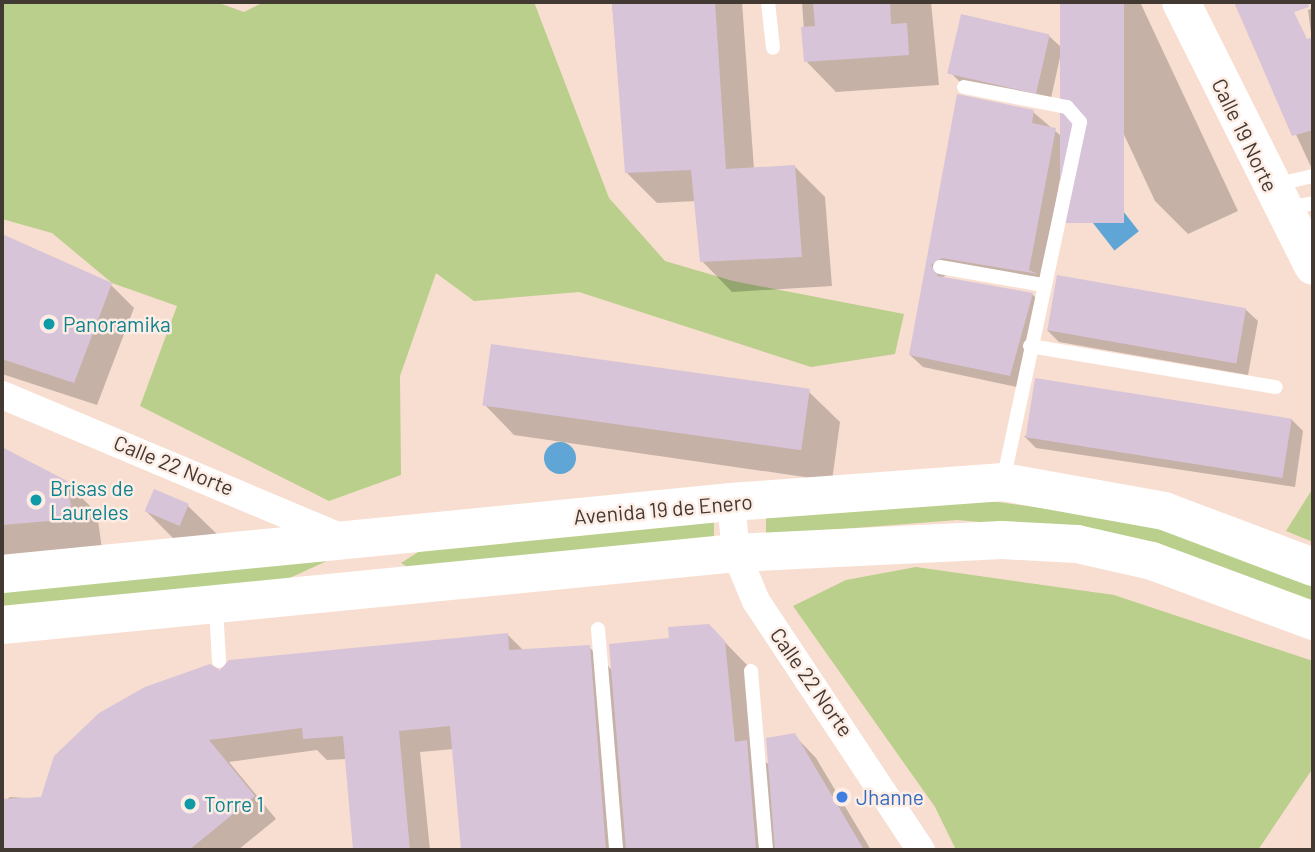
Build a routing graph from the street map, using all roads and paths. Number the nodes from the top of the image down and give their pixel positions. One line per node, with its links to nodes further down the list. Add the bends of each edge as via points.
1 (768, 2): 3 (lane)
2 (1181, 2): 6 (main road, Calle 19 Norte)
3 (773, 48)
4 (964, 87): 9 (lane, via 1077,112)
5 (1313, 176): 6 (lane)
6 (1288, 200): 7 (main road, Calle 19 Norte)
7 (1313, 266)
8 (940, 267): 9 (lane)
9 (1043, 285): 10 (lane)
10 (1030, 346): 11 (lane); 13 (lane)
11 (1276, 387)
12 (2, 396): 15 (street, Calle 22 Norte)
13 (1003, 482): 14 (main road, Avenida 19 de Enero); 17 (main road, Avenida 19 de Enero, via 1164,511)
14 (731, 502): 15 (main road, Avenida 19 de Enero); 16 (street, Calle 22 Norte)
15 (344, 539): 18 (main road, Avenida 19 de Enero); 19 (main road)
16 (736, 553): 19 (main road); 21 (main road, via 1002,540 1077,544 1219,582); 26 (street, Calle 22 Norte, via 756,601)
17 (1313, 567)
18 (2, 573)
19 (349, 593): 20 (main road)
20 (216, 606): 22 (main road); 24 (lane)
21 (1313, 621)
22 (2, 625)
23 (598, 629): 27 (lane)
24 (219, 661)
25 (751, 671): 28 (lane)
26 (917, 847)
27 (616, 850)
28 (766, 850)

